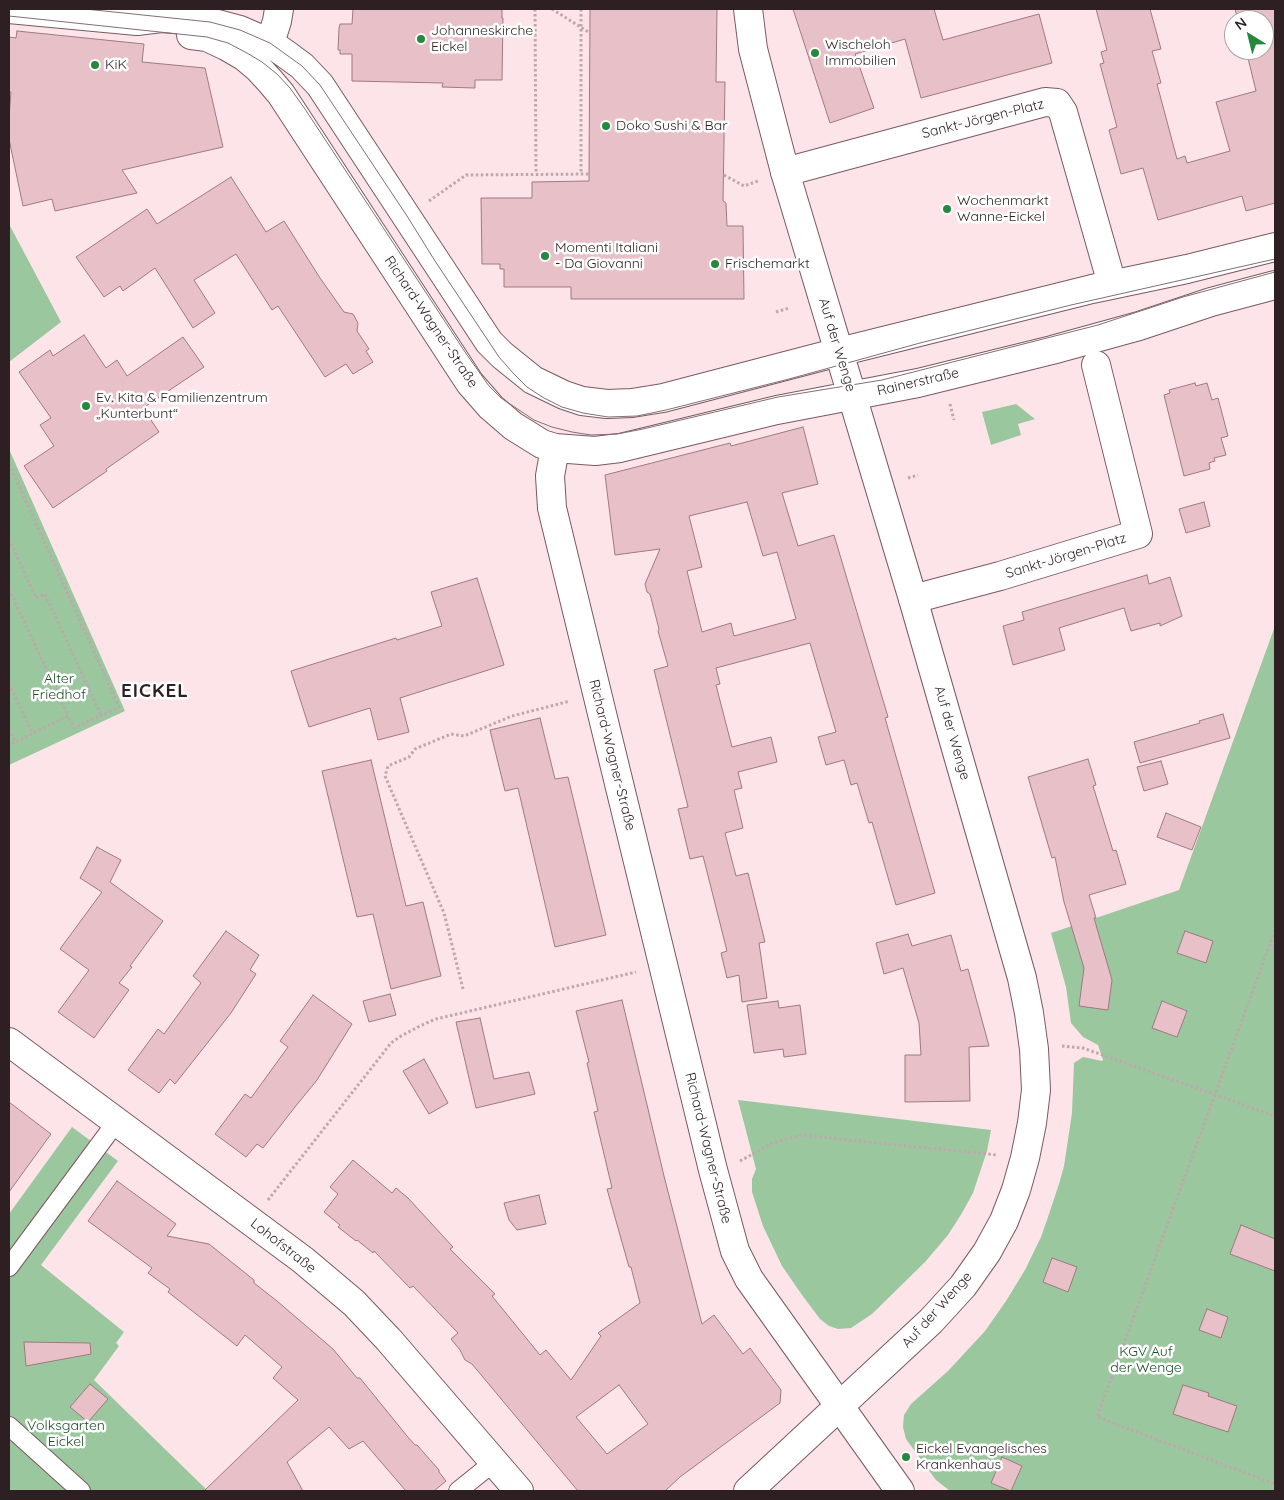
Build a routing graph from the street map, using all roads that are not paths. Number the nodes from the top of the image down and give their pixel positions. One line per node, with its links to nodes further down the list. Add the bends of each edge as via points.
1 (9, 9): 4 (street)
2 (279, 9): 5 (street)
3 (748, 9): 6 (street, Auf der Wenge, via 753,49)
4 (137, 21): 5 (street, via 162,18 210,22); 13 (street, Richard-Wagner-Straße, via 163,32 206,37 245,57 258,68 281,94 470,383 513,426)
5 (270, 43): 10 (street, via 302,66 320,85 489,342 533,380 582,401 632,403)
6 (785, 172): 8 (street, Sankt-Jörgen-Platz, via 1045,102 1057,103 1063,112); 10 (street, Auf der Wenge)
7 (1275, 247): 8 (street)
8 (1112, 284): 10 (street)
9 (1275, 285): 12 (street, Rainerstraße, via 1052,350)
10 (839, 352): 12 (street, Auf der Wenge)
11 (1096, 365): 14 (street, Sankt-Jörgen-Platz, via 1138,534)
12 (852, 396): 13 (street, Rainerstraße, via 776,410 620,448 595,451); 14 (street, Auf der Wenge)
13 (555, 448): 18 (street, Richard-Wagner-Straße, via 550,476 552,508 735,1251 749,1280)
14 (913, 599): 18 (street, Auf der Wenge, via 1020,970 1034,1049 1036,1090 1026,1158 1004,1221 987,1252 963,1286 931,1321)
15 (9, 1042): 16 (street, Lohofstraße)
16 (117, 1121): 17 (lane); 20 (street, Lohofstraße, via 303,1260 354,1303 390,1340)
17 (9, 1267)
18 (839, 1407): 24 (street, Auf der Wenge); 25 (street, Richard-Wagner-Straße)
19 (9, 1426): 21 (lane)
20 (494, 1462): 22 (lane); 23 (street, Lohofstraße)
21 (81, 1491)
22 (458, 1491)
23 (519, 1491)
24 (748, 1491)
25 (900, 1491)

